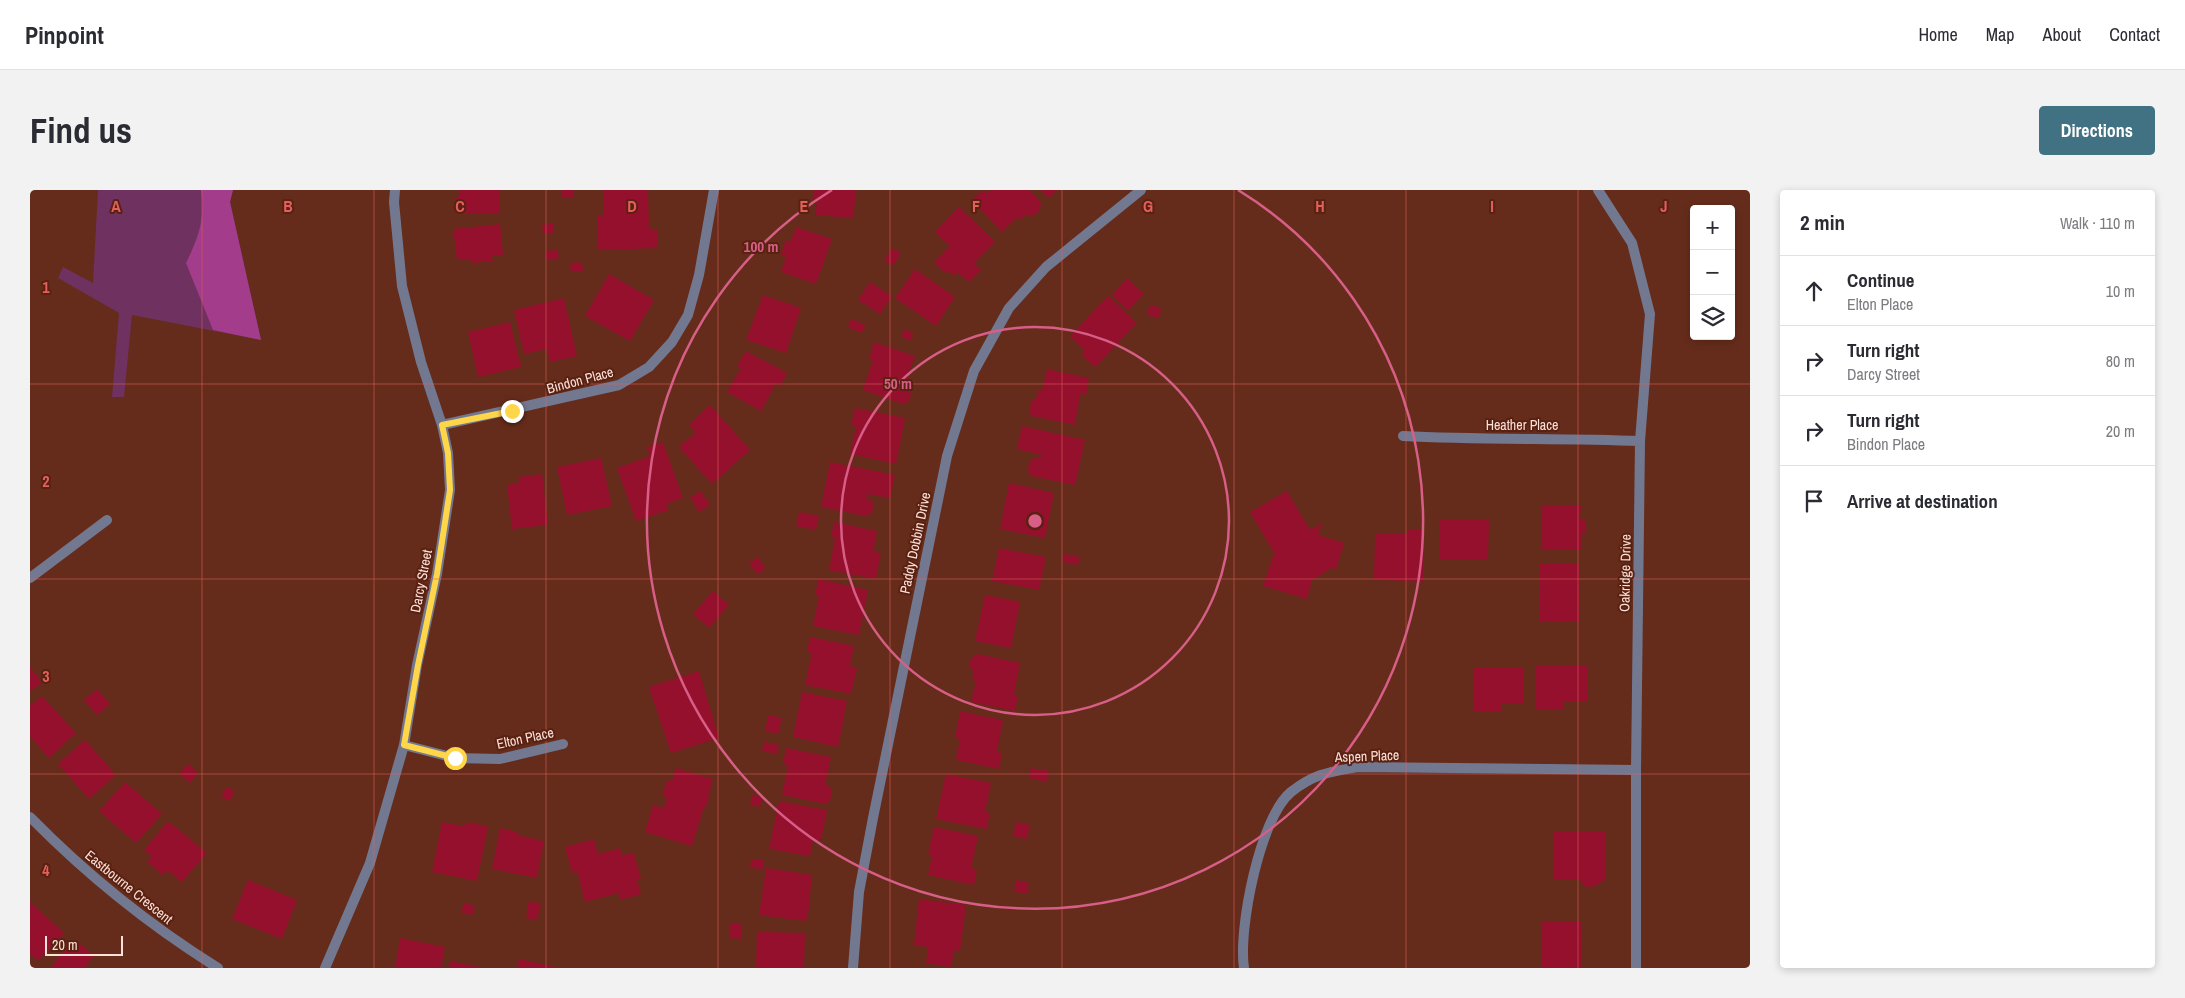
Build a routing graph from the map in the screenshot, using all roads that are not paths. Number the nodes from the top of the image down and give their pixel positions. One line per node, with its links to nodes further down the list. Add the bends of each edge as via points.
1 (395, 190): 5 (street, Darcy Street, via 402,286 421,362)
2 (714, 190): 5 (street, Bindon Place, via 699,276 688,315 672,342 649,367 619,385)
3 (1141, 190): 16 (street, Paddy Dobbin Drive, via 1046,267 1009,308 974,371 947,456 873,818 859,892)
4 (1598, 190): 7 (street, Oakridge Drive, via 1632,243 1650,314)
5 (442, 425): 11 (street, Darcy Street, via 448,453 450,490)
6 (1403, 436): 7 (street, Heather Place)
7 (1640, 441): 12 (street, Oakridge Drive)
8 (108, 520): 9 (street)
9 (30, 578)
10 (563, 744): 11 (street, Elton Place, via 500,759 455,758)
11 (404, 745): 15 (street, Darcy Street, via 370,863)
12 (1636, 770): 17 (street, Aspen Place, via 1358,767 1322,773 1290,792 1273,816 1260,851 1247,909 1242,954); 18 (street, Oakridge Drive)
13 (30, 817): 14 (street, Eastbourne Crescent, via 107,889 164,934)
14 (218, 968)
15 (325, 968)
16 (853, 968)
17 (1244, 968)
18 (1636, 968)

